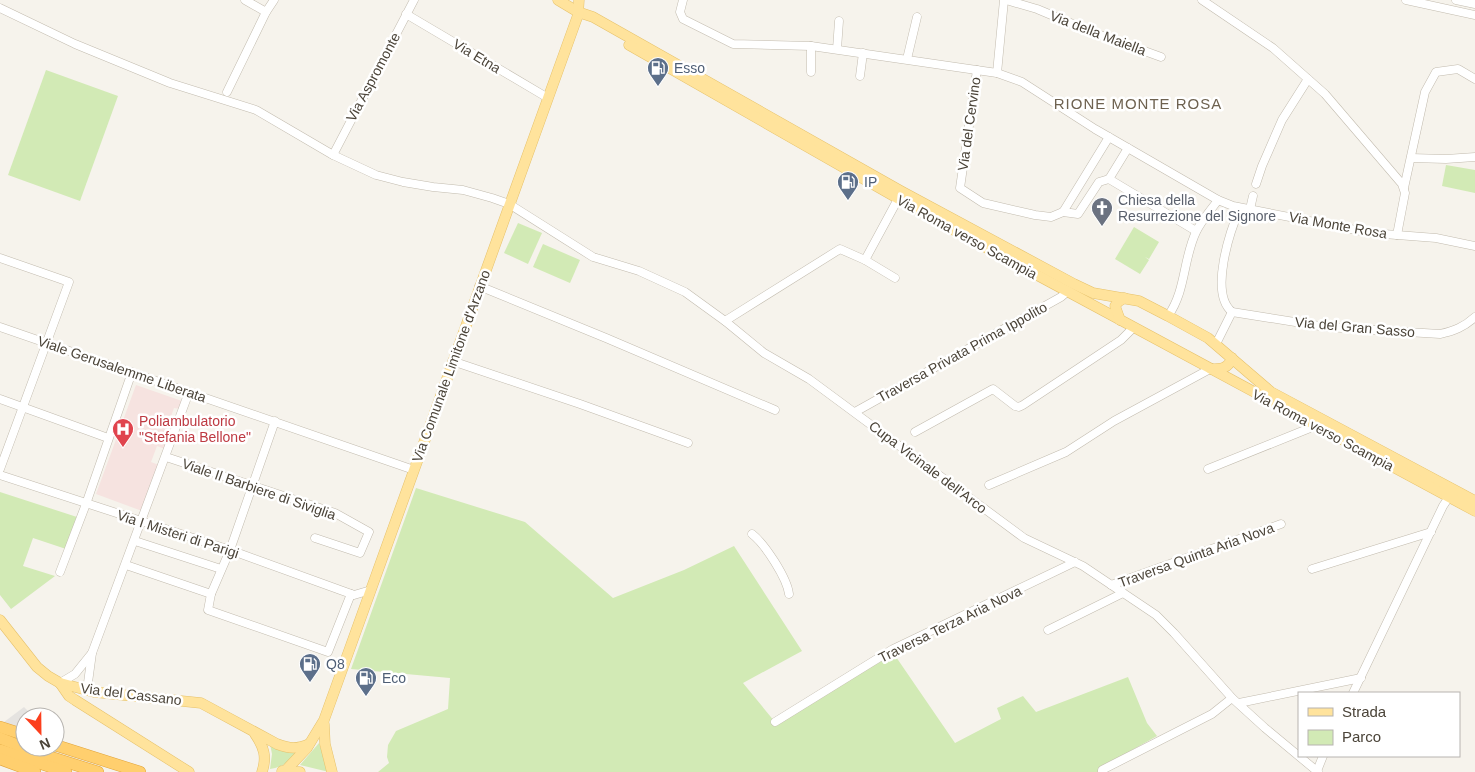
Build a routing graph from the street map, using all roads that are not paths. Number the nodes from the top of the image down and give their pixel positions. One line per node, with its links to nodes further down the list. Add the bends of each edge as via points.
1 (245, 0): 13 (street)
2 (274, 0): 13 (street)
3 (414, 0): 15 (street, Via Aspromonte)
4 (558, 0): 14 (main road)
5 (579, 0): 14 (main road, Via Comunale Limitone d'Arzano)
6 (683, 0): 19 (street, Via Monte Rosa, via 680,12 683,19 733,44)
7 (1005, 0): 22 (street, Via della Maiella, via 1037,9); 26 (street, Via del Cervino)
8 (1202, 0): 28 (street, via 1273,48)
9 (1406, 0): 16 (street)
10 (1456, 0): 11 (street)
11 (1475, 4)
12 (0, 8): 34 (street, Cupa Vicinale dell'Arco, via 170,83 256,110)
13 (266, 12): 30 (street)
14 (578, 12): 31 (main road, Via Comunale Limitone d'Arzano); 40 (main road, Via Roma verso Scampia, via 593,17 734,96); 40 (main road, Via Roma verso Scampia, via 587,21 784,134)
15 (406, 14): 31 (street, Via Etna); 34 (street, Via Aspromonte)
16 (1475, 15)
17 (917, 17): 23 (street)
18 (839, 21): 20 (street)
19 (811, 46): 20 (street, Via Monte Rosa); 25 (street)
20 (837, 49): 21 (street, Via Monte Rosa)
21 (863, 53): 23 (street, Via Monte Rosa); 27 (street)
22 (1161, 57)
23 (907, 59): 24 (street, Via Monte Rosa)
24 (977, 70): 26 (street, Via Monte Rosa); 46 (street, Via del Cervino, via 960,188 983,203 1034,215 1051,217)
25 (811, 72)
26 (997, 73): 32 (street, Via Monte Rosa, via 1022,82)
27 (860, 76)
28 (1308, 79): 38 (street, via 1282,120); 39 (street, via 1325,94)
29 (1475, 79): 36 (street, via 1458,68 1436,72 1425,92)
30 (227, 92)
31 (548, 98): 43 (main road, Via Comunale Limitone d'Arzano)
32 (1109, 137): 33 (street, Via Monte Rosa); 46 (street)
33 (1128, 148): 37 (street); 42 (street, Via Monte Rosa)
34 (333, 155): 43 (street, Cupa Vicinale dell'Arco, via 376,175 424,186 463,190)
35 (1475, 157): 36 (street)
36 (1411, 158): 39 (street)
37 (1109, 179): 46 (street, via 1099,182 1078,214); 47 (street)
38 (1256, 184)
39 (1404, 188): 48 (street)
40 (899, 196): 51 (street); 54 (main road, Via Roma verso Scampia); 55 (main road, Via Roma verso Scampia, via 1093,293)
41 (1253, 196): 45 (street)
42 (1218, 200): 44 (street, Via Monte Rosa); 47 (street)
43 (509, 204): 53 (main road, Via Comunale Limitone d'Arzano); 60 (street, Cupa Vicinale dell'Arco, via 593,257 639,271 685,292)
44 (1240, 208): 45 (street, Via Monte Rosa); 56 (street, via 1233,223 1221,276 1226,308)
45 (1250, 209): 48 (street, Via Monte Rosa)
46 (1063, 212)
47 (1196, 231): 57 (street, via 1178,301)
48 (1397, 235): 49 (street, Via Monte Rosa)
49 (1475, 246)
50 (0, 258): 63 (street, via 69,282)
51 (865, 260): 52 (street); 60 (street, via 840,249)
52 (895, 278)
53 (479, 286): 66 (main road, Via Comunale Limitone d'Arzano); 72 (street)
54 (1068, 292): 59 (main road, Via Roma verso Scampia); 73 (street, Traversa Privata Prima Ippolito)
55 (1124, 298): 57 (main road, Via Roma verso Scampia, via 1139,301); 59 (main road, via 1115,306)
56 (1232, 312): 58 (street, Via del Gran Sasso, via 1326,327 1440,334 1465,326); 64 (street)
57 (1168, 316): 64 (main road, Via Roma verso Scampia)
58 (1475, 317)
59 (1120, 320): 62 (main road, Via Roma verso Scampia)
60 (725, 321): 73 (street, Cupa Vicinale dell'Arco, via 764,353 809,379)
61 (0, 326): 63 (street, Viale Gerusalemme Liberata)
62 (1134, 327): 67 (main road, Via Roma verso Scampia); 76 (street, via 1121,340 1019,407 993,389)
63 (46, 342): 68 (street, Viale Gerusalemme Liberata); 71 (street)
64 (1216, 344): 65 (main road, Via Roma verso Scampia)
65 (1232, 358): 67 (main road, via 1227,367); 87 (main road, Via Roma verso Scampia, via 1271,392)
66 (452, 361): 78 (street); 82 (main road, Via Comunale Limitone d'Arzano)
67 (1210, 369): 75 (main road, Via Roma verso Scampia); 84 (street, via 1114,421 1066,452)
68 (132, 372): 69 (street, Viale Gerusalemme Liberata); 77 (street)
69 (189, 392): 74 (street, Viale Gerusalemme Liberata); 79 (street)
70 (0, 400): 71 (street)
71 (22, 407): 77 (street); 80 (street)
72 (775, 410)
73 (855, 412): 97 (street, Cupa Vicinale dell'Arco, via 1024,538)
74 (275, 421): 82 (street, Viale Gerusalemme Liberata); 85 (street)
75 (1315, 426): 81 (street); 86 (main road, Via Roma verso Scampia)
76 (915, 432)
77 (108, 438): 88 (street)
78 (688, 443)
79 (166, 457): 85 (street, Viale Il Barbiere di Siviglia); 90 (street)
80 (0, 469)
81 (1208, 469)
82 (414, 470): 103 (main road, Via Comunale Limitone d'Arzano)
83 (0, 475): 88 (street, Via I Misteri di Parigi)
84 (988, 485)
85 (252, 486): 94 (street, Viale Il Barbiere di Siviglia, via 335,513 369,532 360,553); 96 (street)
86 (1449, 497): 89 (main road, Via Roma verso Scampia); 92 (street)
87 (1475, 501)
88 (86, 504): 90 (street, Via I Misteri di Parigi); 101 (street)
89 (1475, 511)
90 (142, 522): 95 (street); 96 (street, Via I Misteri di Parigi)
91 (1281, 524): 102 (street, Traversa Quinta Aria Nova)
92 (1431, 532): 100 (street); 113 (street)
93 (752, 534): 106 (street, via 763,545)
94 (315, 538)
95 (135, 541): 98 (street); 99 (street, Via I Misteri di Parigi)
96 (230, 550): 99 (street); 107 (street, Via I Misteri di Parigi)
97 (1075, 562): 102 (street, Cupa Vicinale dell'Arco); 121 (street, Traversa Terza Aria Nova, via 893,649)
98 (126, 565): 105 (street); 111 (street)
99 (222, 569): 105 (street)
100 (1312, 569)
101 (60, 572)
102 (1111, 585): 104 (street, Cupa Vicinale dell'Arco)
103 (371, 590): 107 (street); 108 (main road, Via Comunale Limitone d'Arzano)
104 (1123, 593): 110 (street); 117 (street, Cupa Vicinale dell'Arco, via 1156,615)
105 (211, 594): 107 (street, via 208,610 328,652)
106 (789, 594)
107 (352, 595): 108 (street)
108 (362, 612): 120 (main road, Via Comunale Limitone d'Arzano)
109 (0, 620): 114 (main road, Via del Cassano, via 37,667)
110 (1048, 630)
111 (92, 653): 112 (street); 115 (street)
112 (76, 674): 114 (street); 115 (street)
113 (1361, 678): 116 (street); 119 (street)
114 (60, 682): 115 (main road, Via del Cassano); 118 (main road)
115 (81, 689): 118 (main road); 123 (main road, Via del Cassano, via 201,704)
116 (1354, 692)
117 (1232, 698): 119 (street, Cupa Vicinale dell'Arco); 142 (street, via 1212,714)
118 (75, 700): 138 (main road)
119 (1239, 703): 129 (street, Cupa Vicinale dell'Arco)
120 (324, 720): 126 (main road); 141 (main road, via 324,744)
121 (775, 722)
122 (0, 727): 124 (highway)
123 (253, 731): 126 (main road, Via del Cassano, via 289,749); 139 (main road, via 265,753)
124 (15, 732)
125 (0, 738): 133 (highway)
126 (310, 744): 134 (main road)
127 (65, 747): 137 (highway)
128 (0, 750): 133 (highway)
129 (1298, 756)
130 (1299, 757): 143 (street, Cupa Vicinale dell'Arco)
131 (1323, 757): 143 (street)
132 (0, 759): 133 (highway)
133 (36, 763): 135 (highway); 136 (highway)
134 (282, 771): 140 (main road)
135 (66, 772)
136 (98, 772)
137 (140, 772)
138 (189, 772)
139 (262, 772)
140 (300, 772)
141 (332, 772)
142 (1102, 772)
143 (1317, 772)

